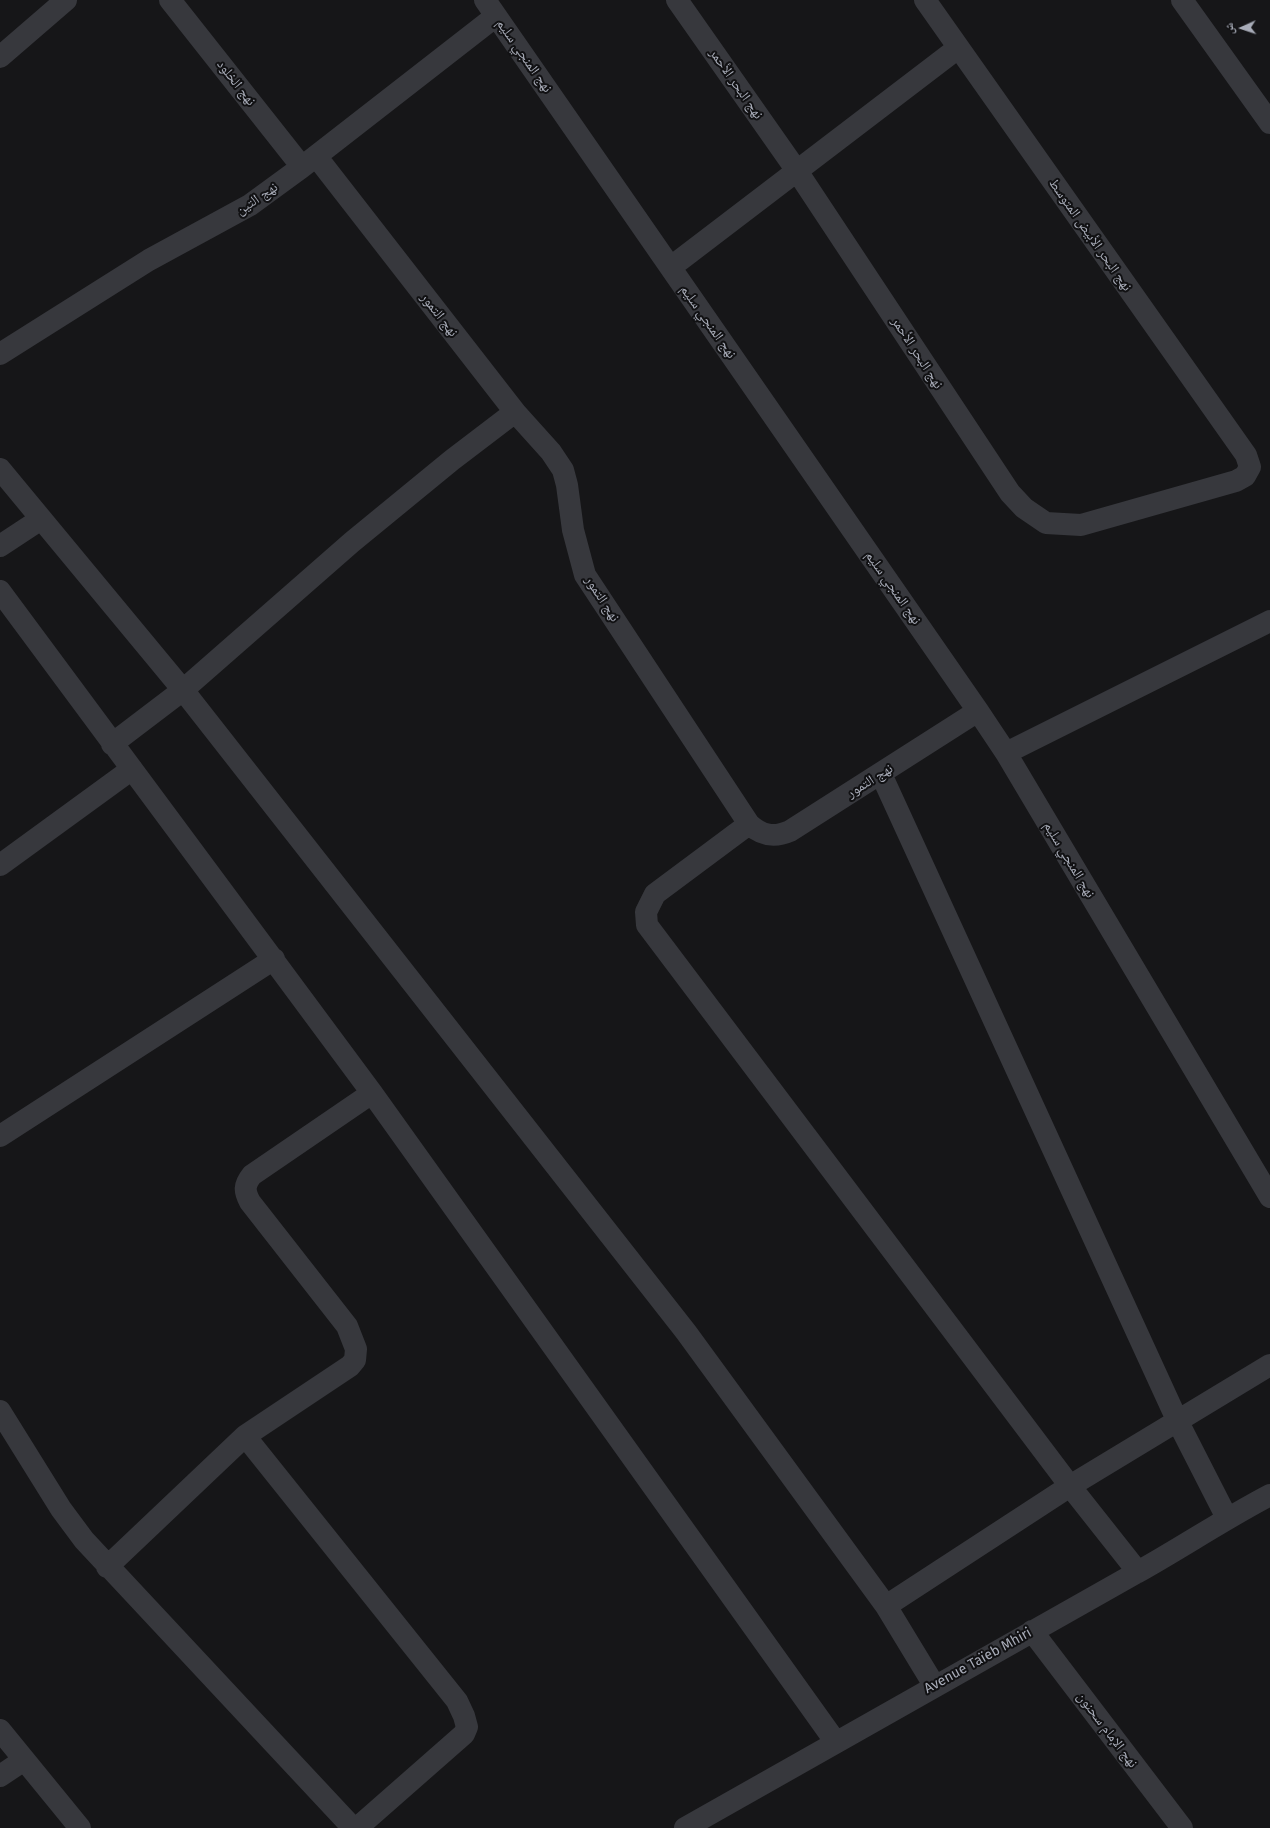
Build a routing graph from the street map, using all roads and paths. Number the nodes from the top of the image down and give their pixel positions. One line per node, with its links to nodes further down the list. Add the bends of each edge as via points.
1 (66, 0): 8 (street)
2 (170, 0): 10 (street, نهج الخلود)
3 (677, 0): 11 (street, نهج البحر الأحمر)
4 (925, 0): 7 (street, نهج البحر الأبيض المتوسط)
5 (1182, 0): 9 (street)
6 (491, 8): 10 (street, نهج التين); 12 (street, نهج المنجي سليم)
7 (958, 48): 11 (street); 16 (street, نهج البحر الأبيض المتوسط, via 1246,455 1249,462)
8 (0, 57)
9 (1270, 123)
10 (309, 162): 13 (street, نهج التين, via 250,205 149,260); 14 (street, نهج التمور)
11 (797, 170): 12 (street); 16 (street, نهج البحر الأحمر, via 1010,493 1024,508 1046,523 1081,525 1236,481)
12 (671, 267): 22 (street, نهج المنجي سليم)
13 (0, 354)
14 (515, 412): 21 (street, via 352,542); 27 (street, نهج التمور, via 551,452 563,470 568,485 573,530 585,575)
15 (0, 469): 17 (street)
16 (1248, 472)
17 (41, 519): 18 (street); 21 (street)
18 (0, 546)
19 (0, 591): 23 (street)
20 (1270, 621): 24 (street)
21 (183, 690): 23 (street); 42 (street, via 686,1332)
22 (978, 711): 24 (street, نهج المنجي سليم); 26 (street, نهج التمور)
23 (112, 744): 25 (street)
24 (1006, 753): 32 (street, نهج المنجي سليم)
25 (132, 769): 28 (street); 29 (street)
26 (881, 774): 27 (street, نهج التمور, via 783,834 769,836 756,831); 35 (street)
27 (749, 824): 37 (street, via 655,894 646,912 647,925)
28 (0, 865)
29 (274, 959): 30 (street); 31 (street)
30 (372, 1093): 36 (street, via 252,1175 246,1183 245,1192 250,1202 347,1326 356,1349 355,1360 350,1366); 46 (street)
31 (0, 1136)
32 (1267, 1184)
33 (1270, 1365): 35 (street)
34 (0, 1411): 40 (street, via 61,1509)
35 (1178, 1422): 37 (street); 39 (street)
36 (245, 1436): 40 (street); 51 (street, via 456,1702 468,1727 464,1734)
37 (1070, 1486): 41 (street); 42 (street)
38 (1270, 1495): 39 (street, Avenue Taïeb Mhiri)
39 (1227, 1518): 41 (street, Avenue Taïeb Mhiri)
40 (107, 1567): 50 (street)
41 (1138, 1572): 43 (street, Avenue Taïeb Mhiri)
42 (886, 1606): 44 (street)
43 (1032, 1631): 44 (street, Avenue Taïeb Mhiri); 53 (street, نهج الإمام سحنون)
44 (934, 1685): 46 (street, Avenue Taïeb Mhiri)
45 (0, 1730): 47 (street)
46 (835, 1741): 52 (street, Avenue Taïeb Mhiri)
47 (24, 1760): 48 (street); 49 (street)
48 (0, 1776)
49 (80, 1828)
50 (353, 1828)
51 (357, 1828)
52 (685, 1828)
53 (1182, 1828)

